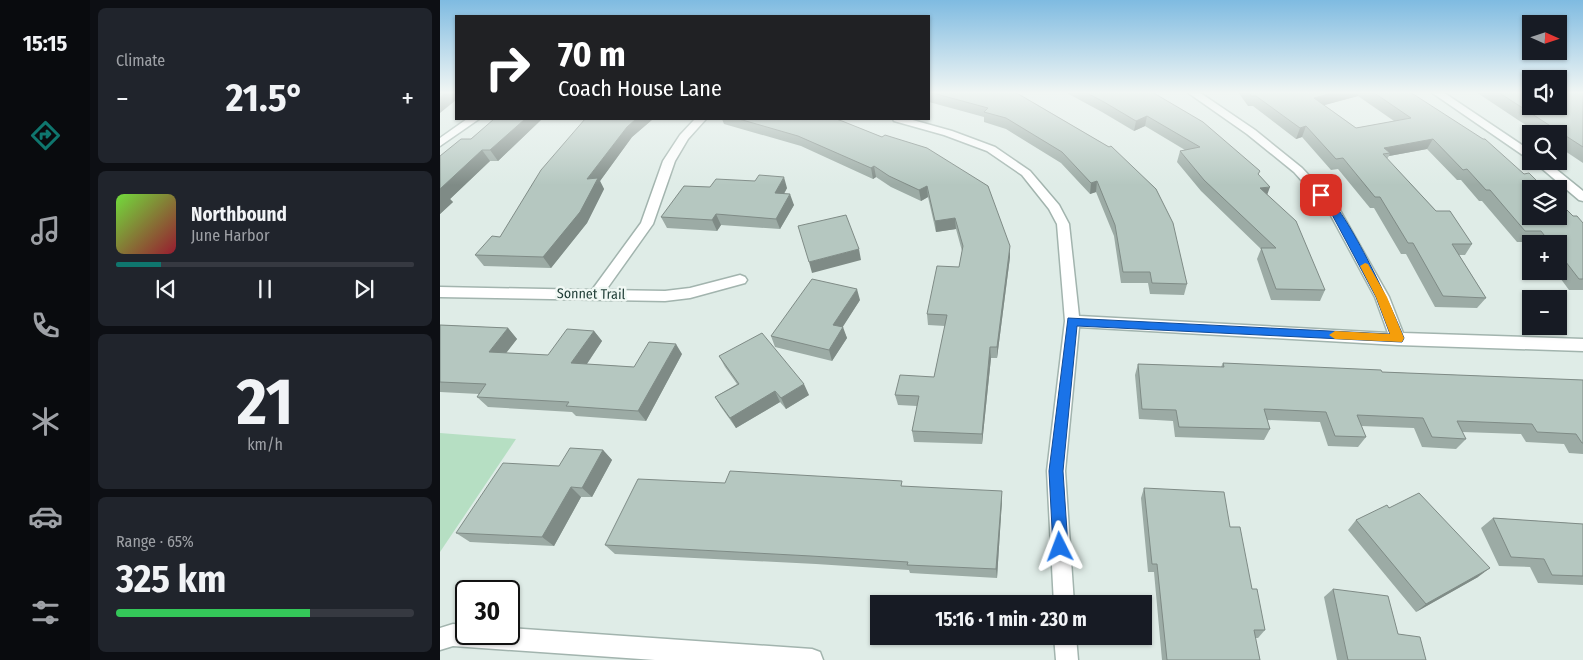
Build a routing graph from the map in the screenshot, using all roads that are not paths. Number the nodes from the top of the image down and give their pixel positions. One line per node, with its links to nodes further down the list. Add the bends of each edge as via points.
1 (469, 123): 6 (street)
2 (697, 123): 12 (street, via 684,136 669,161 647,224)
3 (912, 123): 13 (street, via 991,149 1026,173 1055,208 1063,224)
4 (1237, 123): 14 (street, via 1298,170 1333,208 1382,297)
5 (1484, 123): 7 (street)
6 (440, 143)
7 (1522, 150)
8 (1550, 170): 9 (street)
9 (1583, 197)
10 (740, 280): 12 (street, Sonnet Trail, via 665,296)
11 (440, 292): 12 (street, Sonnet Trail)
12 (596, 294)
13 (1072, 321): 14 (street); 16 (street, via 1056,471)
14 (1398, 338): 15 (street)
15 (1583, 345)
16 (1063, 595)
17 (440, 638): 19 (street, via 453,635)
18 (1066, 645): 20 (street)
19 (812, 660)
20 (1067, 660)

